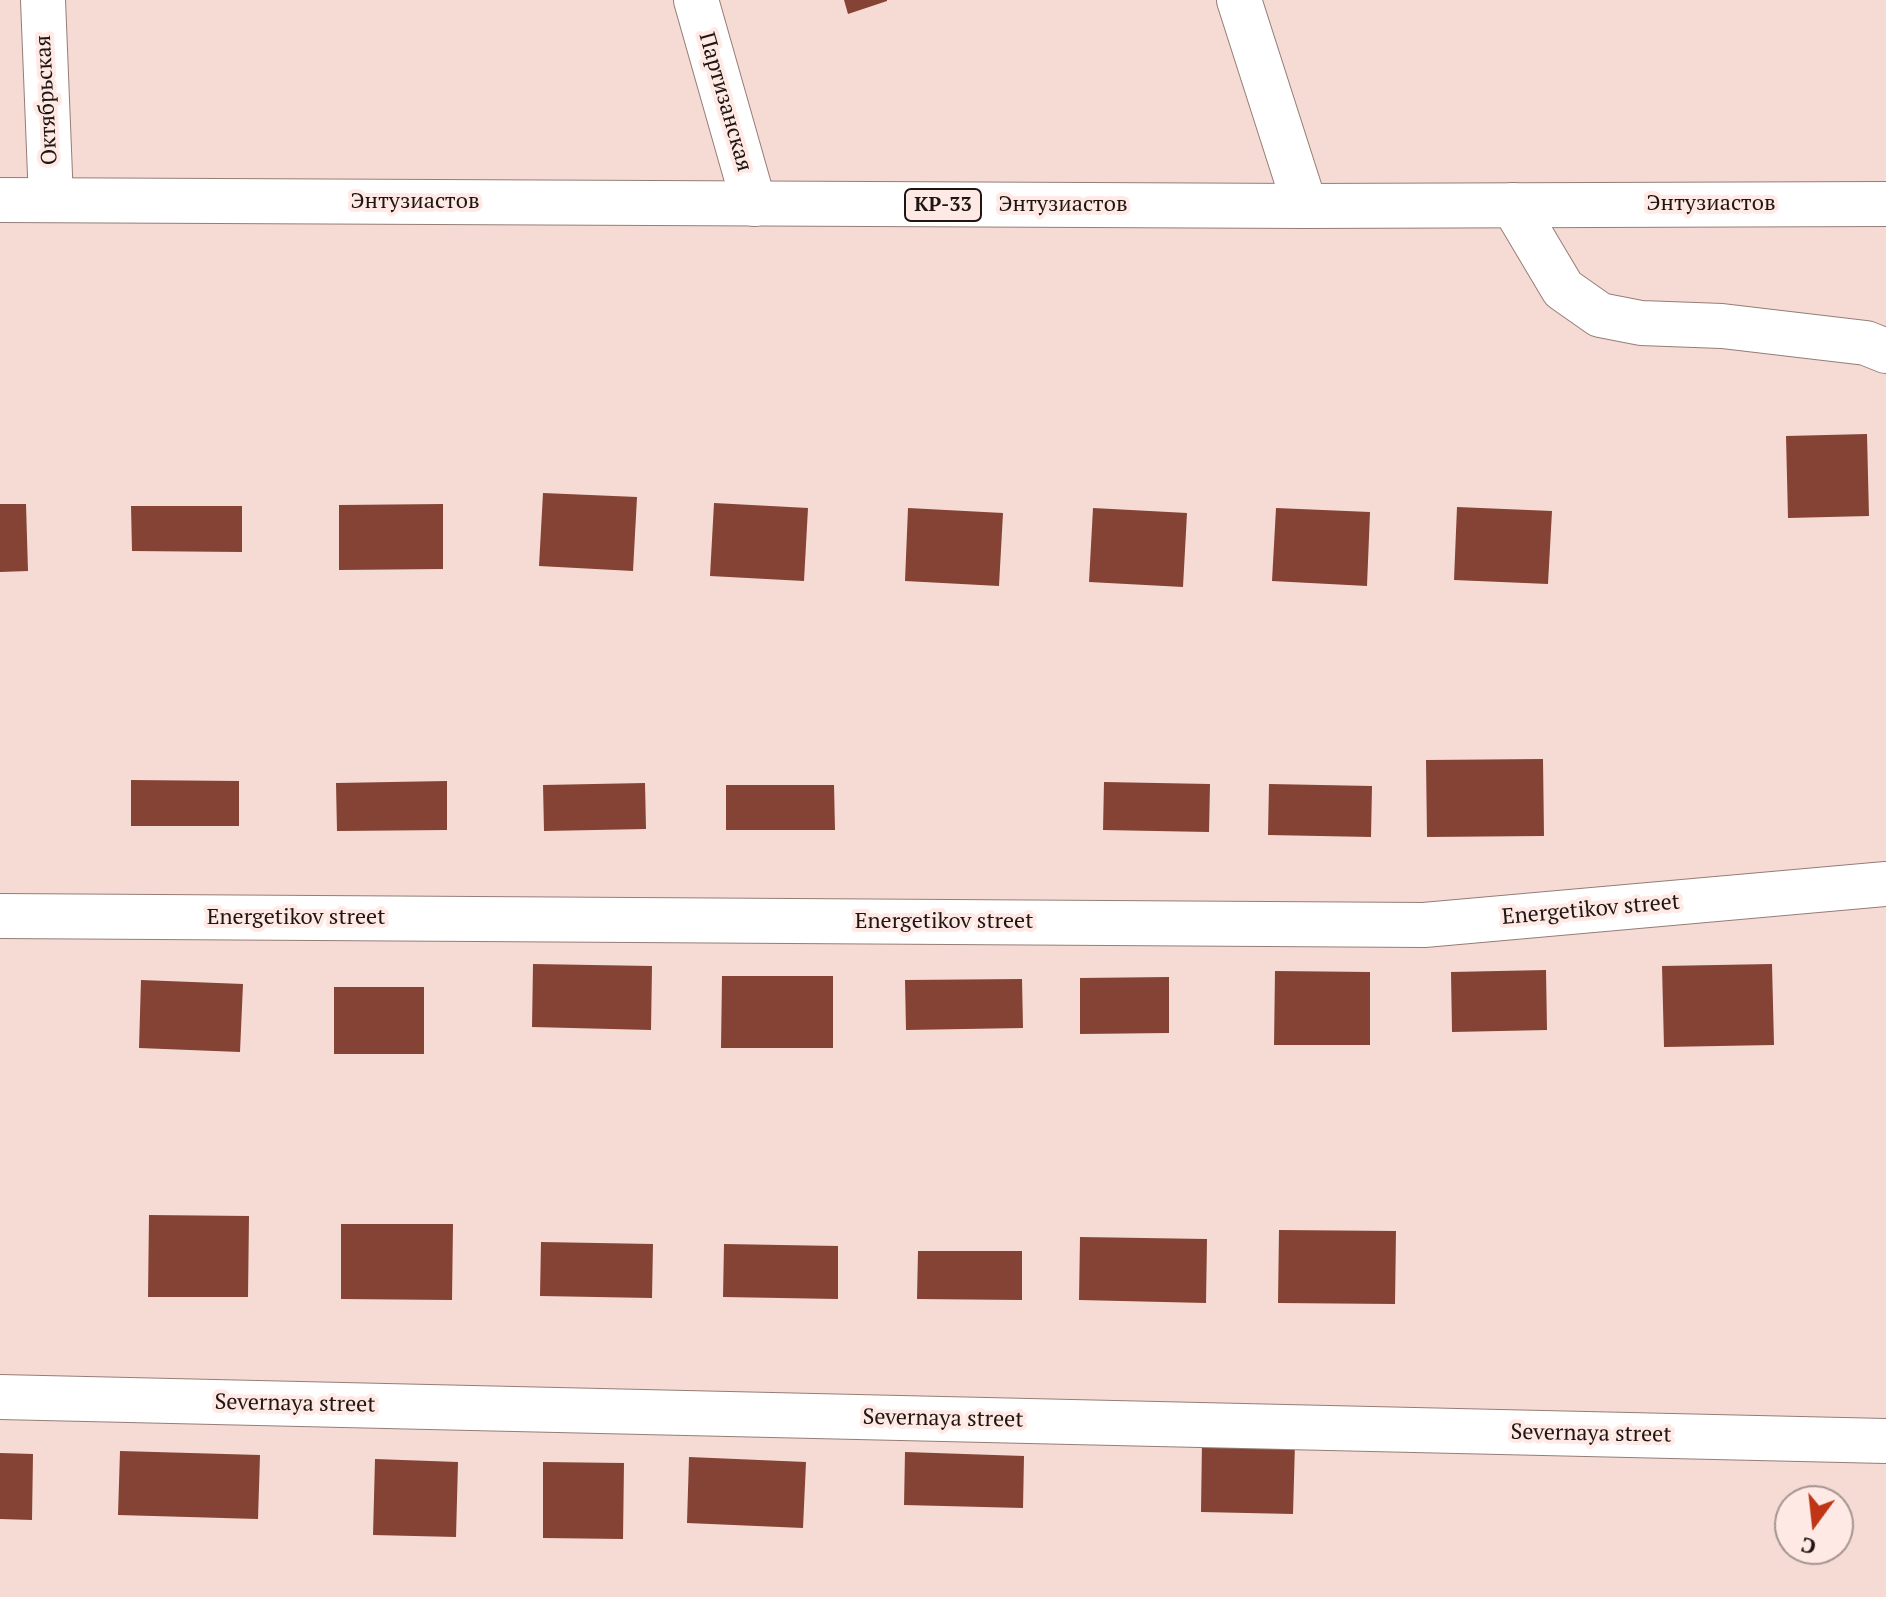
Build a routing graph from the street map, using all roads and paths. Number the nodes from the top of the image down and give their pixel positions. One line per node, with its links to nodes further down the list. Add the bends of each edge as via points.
1 (43, 0): 5 (street, Октябрьская)
2 (696, 0): 6 (street, Партизанская)
3 (1239, 0): 9 (street)
4 (0, 200): 5 (street, Энтузиастов / KP-33)
5 (51, 200): 6 (street, Энтузиастов / KP-33)
6 (754, 204): 9 (street, Энтузиастов / KP-33)
7 (1886, 204): 8 (street, Энтузиастов / KP-33)
8 (1513, 205): 9 (street, Энтузиастов / KP-33); 10 (street, via 1563,289 1600,315 1852,341)
9 (1305, 206)
10 (1886, 351)
11 (1886, 884): 12 (street, Energetikov street, via 1424,925)
12 (0, 916)
13 (0, 1397): 14 (street, Severnaya street)
14 (1886, 1441)

